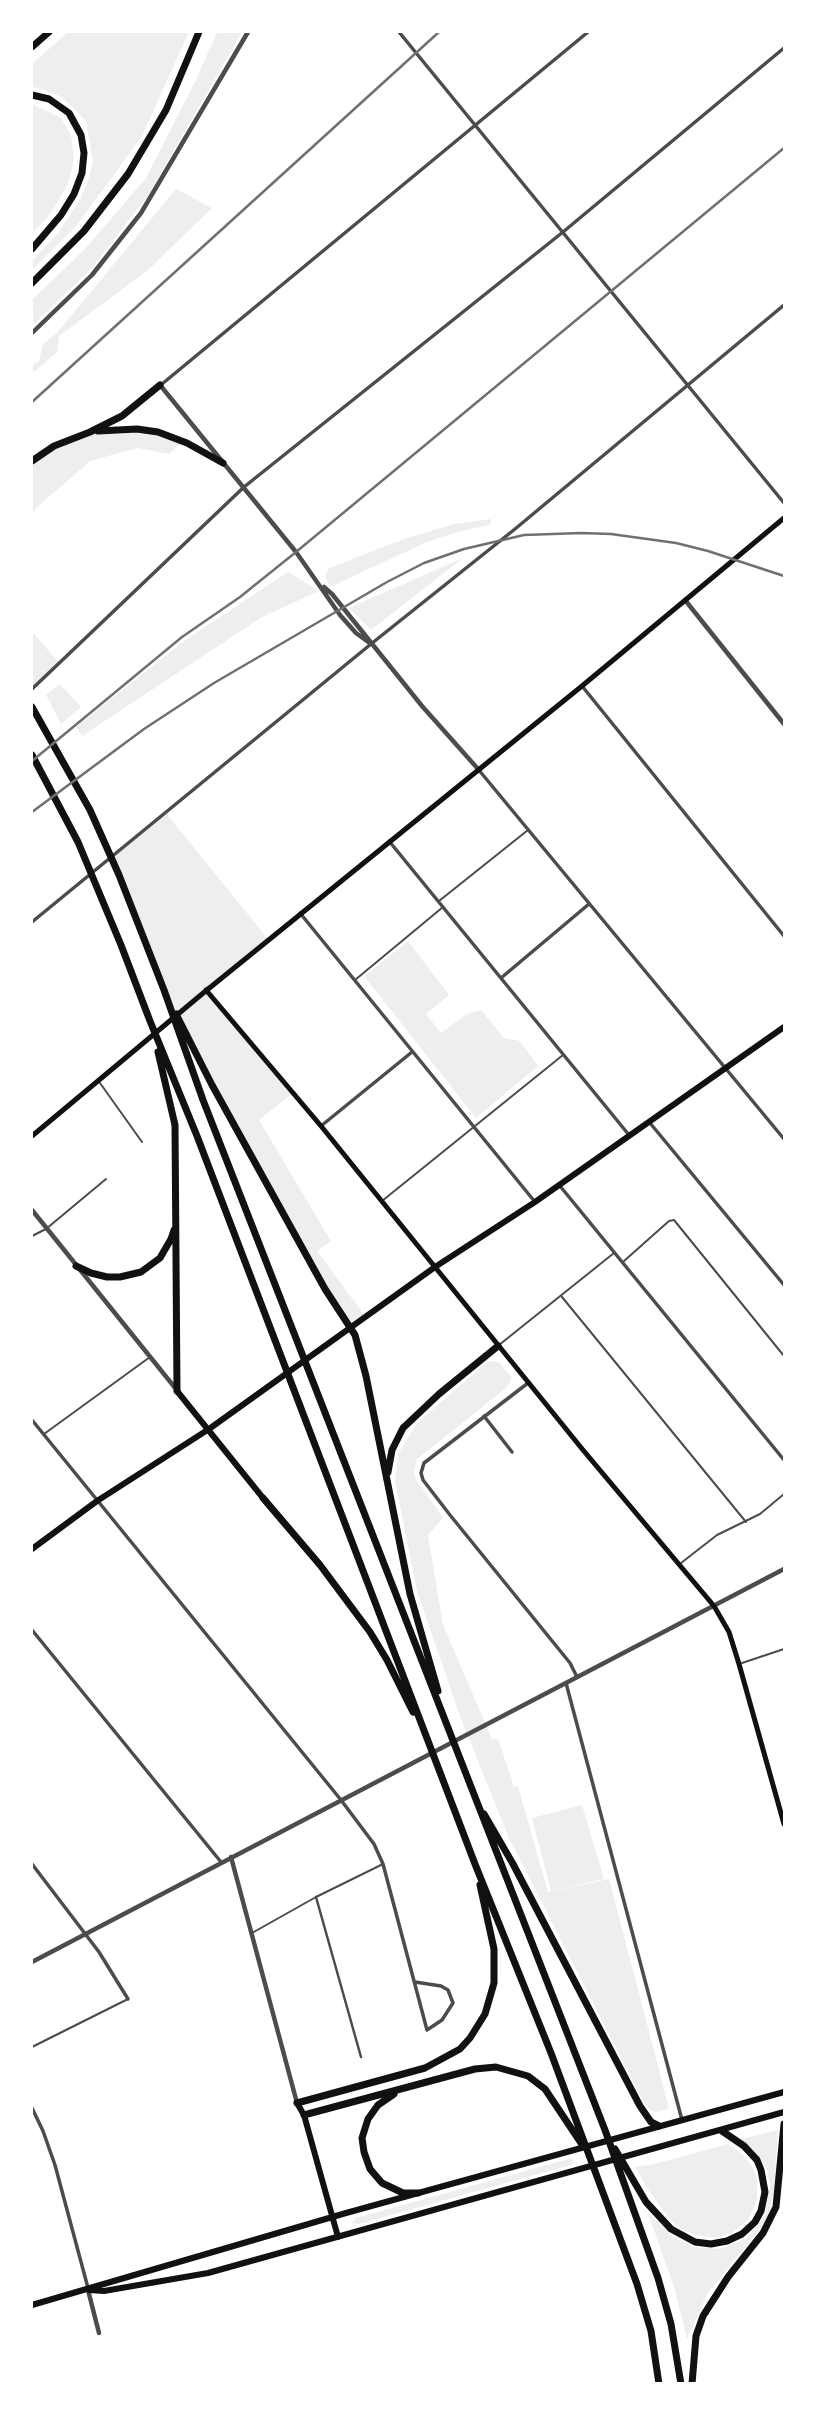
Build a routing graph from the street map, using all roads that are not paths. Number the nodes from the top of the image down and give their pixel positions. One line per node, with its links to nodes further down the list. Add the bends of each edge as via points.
1 (49, 32): 6 (highway)
2 (199, 32): 12 (highway, via 166,110 135,164 83,231)
3 (248, 32): 14 (street, via 130,229 92,275)
4 (399, 32): 9 (street)
5 (588, 32): 9 (street)
6 (32, 47)
7 (785, 48): 10 (street)
8 (32, 95): 11 (highway, via 49,99 69,113 81,135 84,153 74,194)
9 (474, 126): 10 (street); 15 (street)
10 (563, 232): 16 (street); 20 (street)
11 (32, 249)
12 (32, 283)
13 (785, 305): 16 (street)
14 (32, 333)
15 (160, 385): 17 (highway, via 122,416); 19 (street)
16 (687, 385): 21 (street); 24 (street)
17 (90, 432): 18 (highway, via 54,446); 19 (highway, via 122,428 158,432)
18 (32, 461)
19 (223, 463): 20 (street)
20 (244, 487): 24 (street, via 340,615); 26 (street)
21 (785, 503)
22 (785, 518): 23 (main road)
23 (685, 600): 25 (main road); 28 (street)
24 (371, 644): 30 (street); 37 (street)
25 (582, 687): 30 (main road); 38 (street)
26 (32, 690)
27 (32, 707): 41 (highway, via 90,810)
28 (785, 724)
29 (32, 755): 43 (highway, via 78,842)
30 (478, 769): 31 (street); 32 (main road)
31 (529, 829): 33 (lane); 34 (street)
32 (389, 841): 33 (street); 36 (main road)
33 (438, 901): 35 (street)
34 (589, 904): 39 (street); 47 (street)
35 (443, 907): 39 (street); 40 (lane)
36 (300, 914): 40 (street); 42 (main road)
37 (32, 922)
38 (785, 936)
39 (501, 978): 46 (street)
40 (354, 980): 45 (street)
41 (164, 990): 70 (highway, via 325,1289); 96 (highway)
42 (204, 992): 48 (main road); 50 (main road)
43 (150, 1021): 61 (highway, via 174,1114); 97 (highway)
44 (785, 1027): 47 (main road)
45 (412, 1052): 50 (street); 51 (street)
46 (563, 1055): 51 (lane); 53 (street)
47 (726, 1068): 49 (main road); 54 (street)
48 (99, 1082): 52 (main road); 55 (lane)
49 (649, 1121): 53 (main road); 68 (street)
50 (321, 1126): 58 (main road)
51 (474, 1127): 58 (lane); 59 (street)
52 (32, 1136)
53 (629, 1136): 57 (main road)
54 (785, 1139)
55 (142, 1142)
56 (106, 1179): 62 (lane)
57 (558, 1184): 59 (main road); 64 (street)
58 (382, 1202): 67 (main road)
59 (535, 1202): 67 (main road)
60 (32, 1210): 62 (street)
61 (176, 1219): 66 (highway, via 167,1248 141,1272 107,1277); 75 (highway)
62 (46, 1229): 63 (lane); 66 (street)
63 (32, 1236)
64 (614, 1253): 65 (street); 69 (lane)
65 (622, 1262): 72 (lane, via 674,1220); 81 (street)
66 (76, 1266): 73 (street)
67 (435, 1267): 70 (main road); 71 (main road)
68 (785, 1285)
69 (562, 1297): 71 (lane); 86 (lane)
70 (351, 1326): 78 (main road); 82 (highway)
71 (498, 1346): 74 (main road); 82 (highway, via 403,1428 392,1450)
72 (785, 1356)
73 (150, 1357): 75 (street); 79 (lane)
74 (530, 1382): 76 (street); 88 (main road)
75 (177, 1391): 78 (main road)
76 (484, 1416): 80 (street); 94 (street, via 424,1463 423,1480)
77 (32, 1420): 79 (street)
78 (209, 1429): 84 (main road); 85 (main road)
79 (43, 1434): 85 (street)
80 (512, 1452)
81 (785, 1460)
82 (388, 1483): 96 (highway, via 410,1594)
83 (785, 1494): 86 (lane)
84 (263, 1498): 97 (highway, via 370,1632)
85 (97, 1501): 87 (main road); 99 (street)
86 (746, 1522): 88 (lane, via 726,1530)
87 (32, 1549)
88 (678, 1565): 90 (main road)
89 (785, 1569): 90 (street)
90 (714, 1606): 93 (main road); 94 (street)
91 (32, 1630): 102 (street)
92 (785, 1649): 93 (lane)
93 (739, 1664): 100 (main road)
94 (577, 1677): 95 (street)
95 (566, 1683): 99 (street); 120 (street)
96 (449, 1729): 98 (highway)
97 (425, 1735): 105 (highway)
98 (474, 1798): 122 (highway, via 639,2106); 123 (highway)
99 (341, 1800): 101 (street); 104 (street)
100 (785, 1824)
101 (231, 1857): 102 (street); 107 (street)
102 (221, 1863): 108 (street)
103 (32, 1864): 108 (street)
104 (383, 1864): 106 (lane); 110 (street)
105 (475, 1864): 116 (highway, via 495,1963 490,2001 479,2027 460,2049 425,2068); 125 (highway)
106 (316, 1897): 107 (lane); 113 (street)
107 (251, 1934): 116 (street)
108 (84, 1935): 109 (street); 111 (street)
109 (32, 1962)
110 (415, 1982): 110 (street, via 426,2026 427,2030 453,2003 442,1986)
111 (128, 1999): 112 (lane)
112 (32, 2047)
113 (361, 2057)
114 (407, 2087): 119 (highway); 125 (highway, via 486,2067 517,2071 545,2089); 126 (highway, via 378,2105 362,2138 367,2162 378,2179 403,2193)
115 (785, 2092): 120 (main road)
116 (298, 2103): 119 (main road)
117 (32, 2108): 129 (street, via 55,2165)
118 (785, 2112): 124 (main road)
119 (304, 2115): 127 (main road)
120 (682, 2120): 122 (main road)
121 (785, 2124): 134 (highway, via 776,2207 763,2233 703,2316 696,2336)
122 (659, 2126): 126 (main road)
123 (605, 2130): 124 (highway, via 657,2214 681,2236 711,2244 750,2228 761,2211 765,2192 757,2160); 133 (highway, via 658,2278)
124 (722, 2131): 128 (main road)
125 (592, 2160): 132 (highway, via 638,2284)
126 (418, 2193): 127 (main road)
127 (333, 2218): 128 (main road); 129 (main road)
128 (338, 2237): 129 (main road, via 208,2273)
129 (88, 2290): 130 (main road); 131 (street)
130 (32, 2305)
131 (99, 2333)
132 (659, 2384)
133 (681, 2384)
134 (692, 2384)

